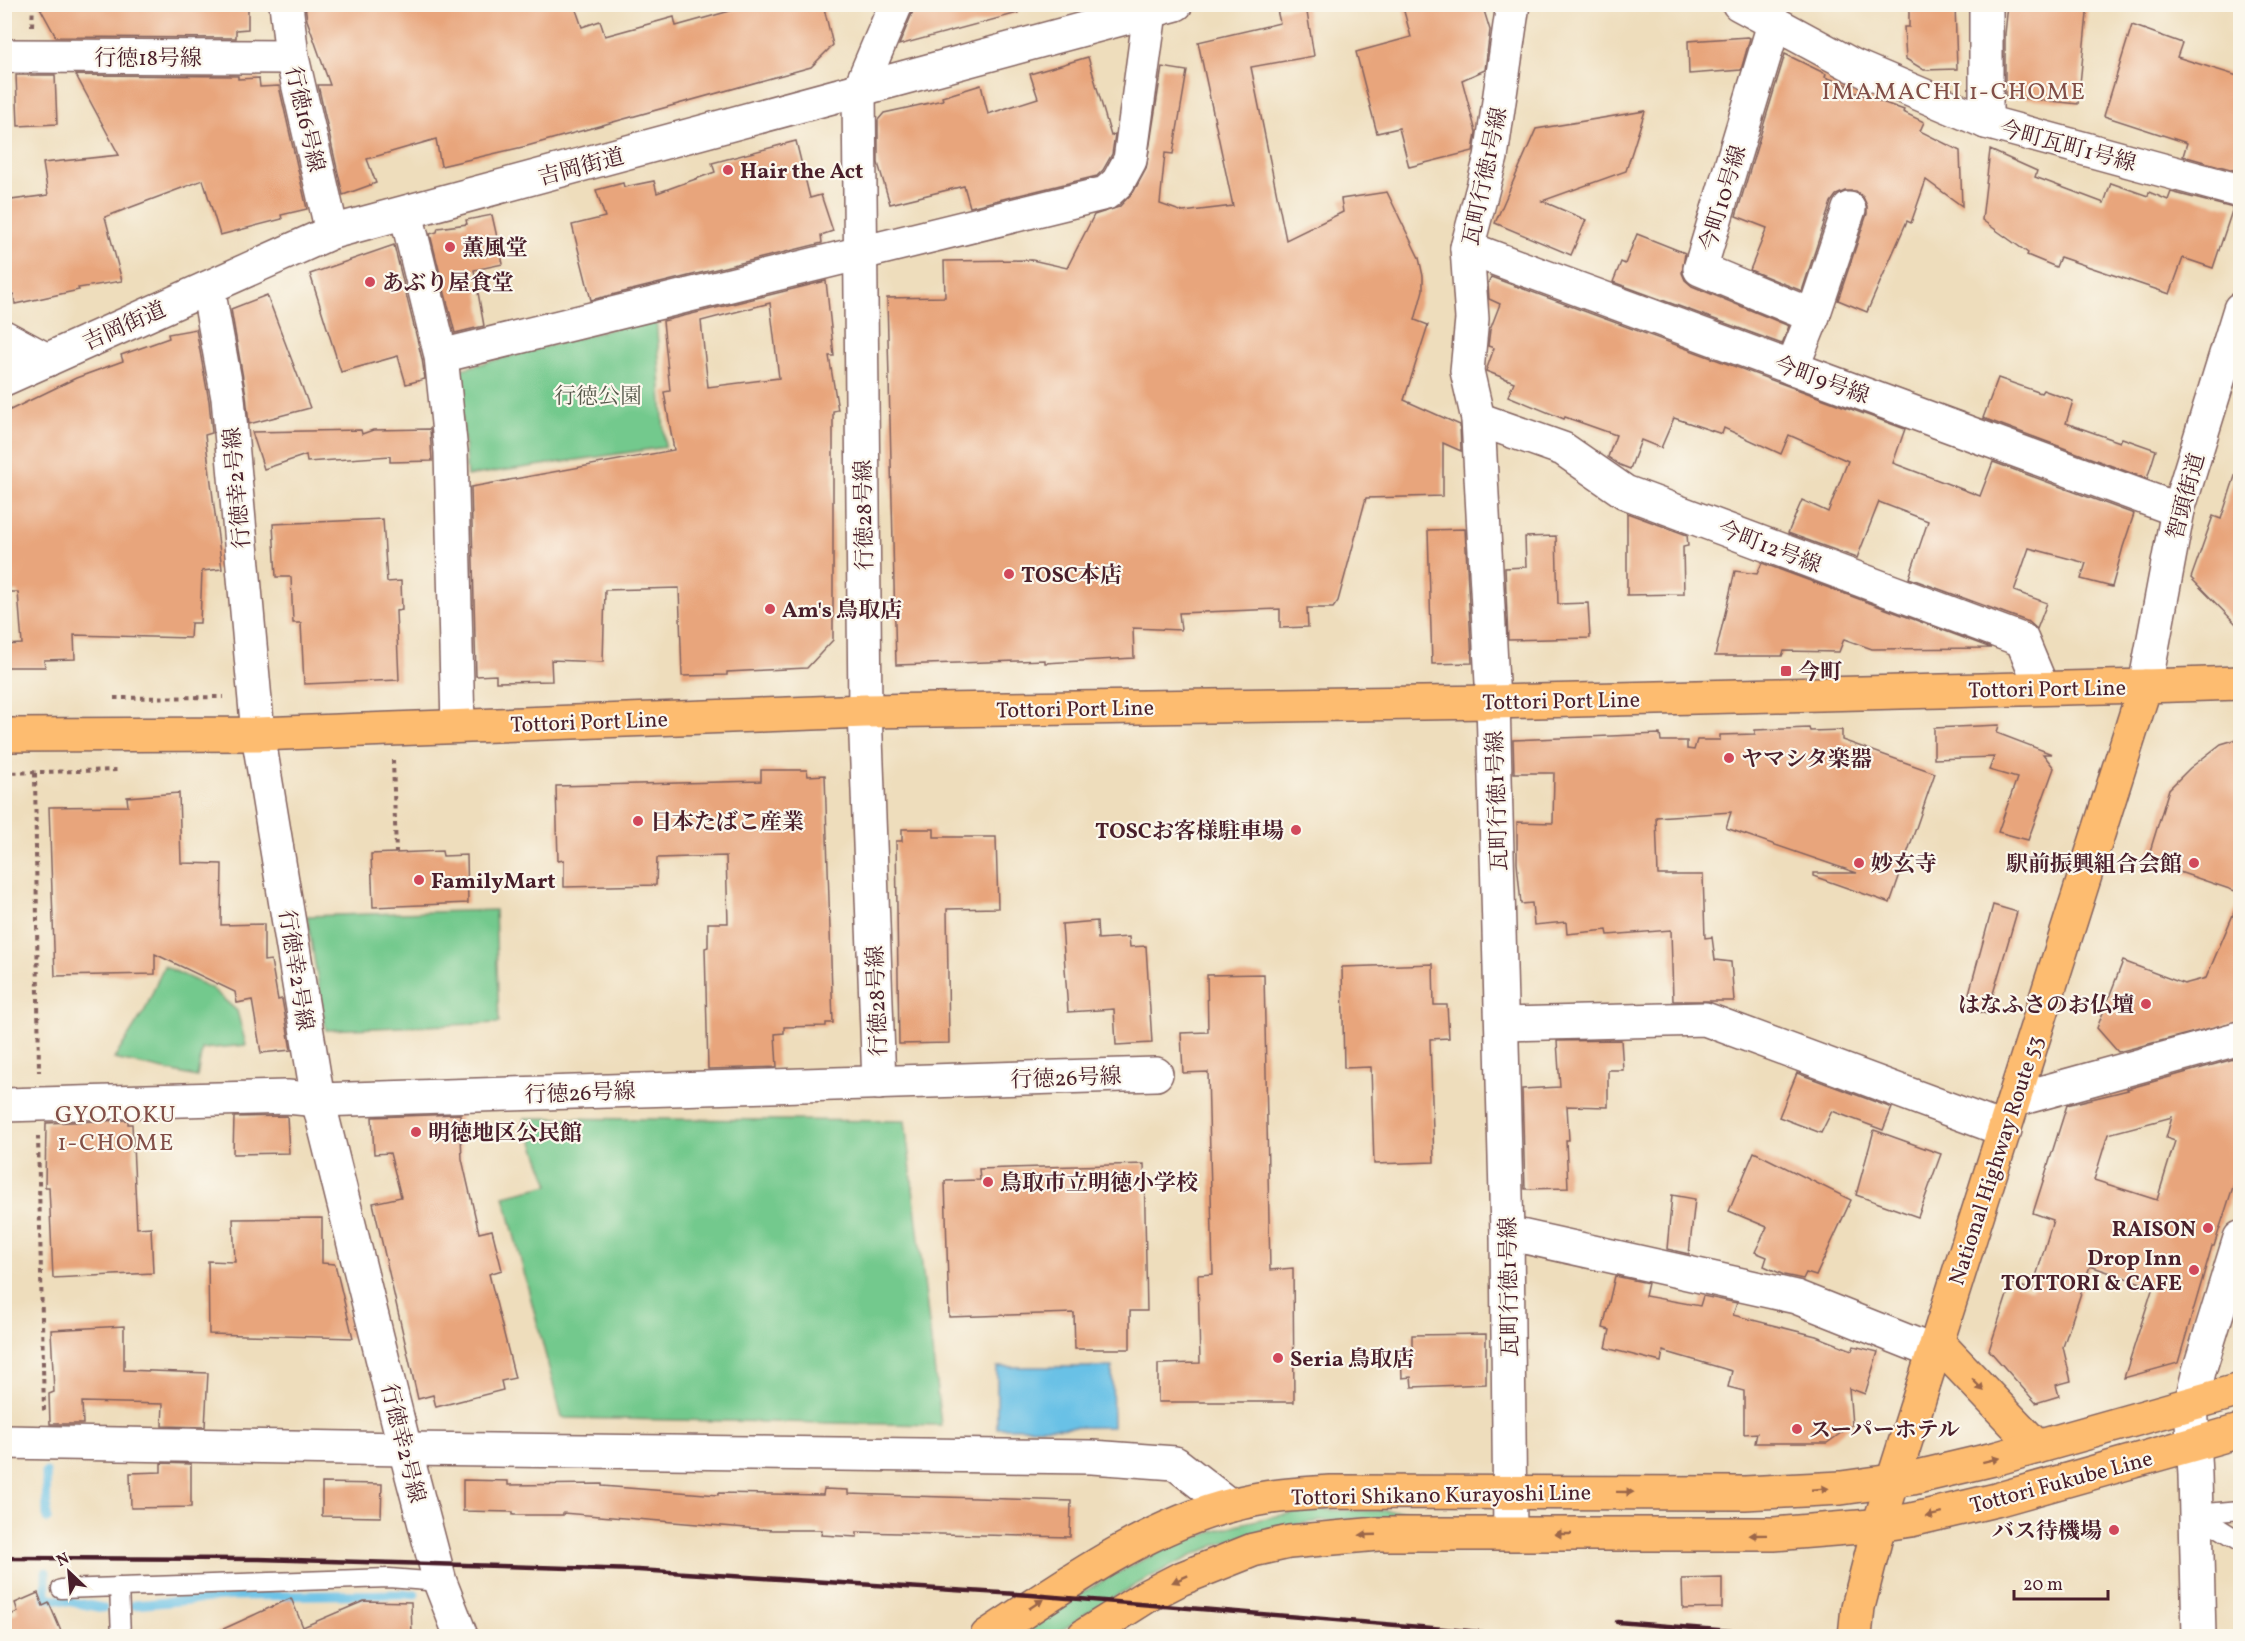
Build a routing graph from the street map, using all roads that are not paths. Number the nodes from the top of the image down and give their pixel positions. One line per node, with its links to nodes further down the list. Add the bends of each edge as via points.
1 (286, 4): 9 (street, 行徳16号線)
2 (896, 4): 10 (street)
3 (1513, 4): 16 (street, 瓦町行徳1号線, via 1491,157)
4 (1739, 4): 7 (street, 今町瓦町1号線)
5 (1986, 4): 11 (street)
6 (1160, 7): 10 (street, 吉岡街道); 17 (street, via 1130,160 1118,182 1106,193)
7 (1774, 24): 11 (street, 今町瓦町1号線, via 1854,66); 20 (street, 今町10号線, via 1700,269)
8 (4, 56): 9 (street, 行徳18号線)
9 (292, 57): 15 (street, 行徳16号線)
10 (859, 90): 14 (street, 吉岡街道); 17 (street, 行徳28号線)
11 (1986, 122): 12 (street, 今町瓦町1号線)
12 (2241, 191)
13 (1849, 209): 20 (street)
14 (406, 213): 15 (street, 吉岡街道); 22 (street)
15 (332, 232): 18 (street, 吉岡街道)
16 (1467, 248): 24 (street, 今町9号線); 26 (street, 瓦町行徳1号線, via 1472,320 1467,371)
17 (860, 253): 22 (street); 32 (street, 行徳28号線)
18 (208, 288): 23 (street, 吉岡街道); 34 (street, 行徳幸2号線, via 228,398)
19 (2241, 309): 27 (street, 智頭街道)
20 (1814, 316): 24 (street)
21 (4, 337): 23 (street)
22 (441, 356): 33 (street, via 451,452)
23 (47, 360): 25 (street, 吉岡街道)
24 (1792, 368): 27 (street, 今町9号線)
25 (4, 379)
26 (1478, 419): 30 (street, 今町12号線, via 1563,449 1625,492 2022,640); 31 (street, 瓦町行徳1号線)
27 (2178, 510): 29 (street, 智頭街道)
28 (2241, 683): 29 (main road, Tottori Port Line)
29 (2145, 686): 30 (main road, Tottori Port Line); 42 (main road, National Highway Route 53)
30 (2042, 688): 31 (main road, Tottori Port Line)
31 (1493, 702): 32 (main road, Tottori Port Line); 36 (street, 瓦町行徳1号線)
32 (865, 711): 33 (main road, Tottori Port Line); 39 (street, 行徳28号線)
33 (458, 725): 34 (main road, Tottori Port Line)
34 (258, 734): 35 (main road, Tottori Port Line); 40 (street, 行徳幸2号線)
35 (4, 735)
36 (1502, 1024): 42 (street, via 1705,1019); 43 (street, 瓦町行徳1号線)
37 (2241, 1038): 42 (street)
38 (1156, 1074): 39 (street, 行徳26号線)
39 (879, 1083): 40 (street, 行徳26号線)
40 (318, 1100): 41 (street, 行徳26号線); 52 (street, 行徳幸2号線)
41 (4, 1105)
42 (2010, 1115): 45 (main road, National Highway Route 53)
43 (1507, 1233): 45 (street, via 1796,1297); 54 (street, 瓦町行徳1号線)
44 (2241, 1238): 47 (street)
45 (1936, 1347): 51 (main road, one-way to 51); 53 (main road, National Highway Route 53)
46 (2241, 1390): 47 (main road, Tottori Fukube Line)
47 (2191, 1404): 50 (street); 51 (main road, Tottori Fukube Line)
48 (2241, 1431): 50 (main road, Tottori Fukube Line)
49 (4, 1442): 52 (street)
50 (2193, 1444): 57 (street); 58 (main road, Tottori Fukube Line, one-way to 58, via 1996,1500)
51 (2037, 1447): 53 (main road, Tottori Fukube Line, one-way to 51)
52 (405, 1449): 55 (street, via 1092,1457 1175,1463); 61 (street, 行徳幸2号線)
53 (1893, 1481): 54 (main road, Tottori Shikano Kurayoshi Line, one-way to 53, via 1745,1493); 58 (main road, National Highway Route 53)
54 (1510, 1491): 55 (main road, Tottori Shikano Kurayoshi Line, via 1304,1493); 59 (street, 瓦町行徳1号線)
55 (1229, 1505): 66 (main road, Tottori Shikano Kurayoshi Line, one-way to 55, via 1104,1561 1168,1529)
56 (2241, 1510): 57 (lane)
57 (2196, 1514): 60 (lane); 69 (street)
58 (1879, 1525): 59 (main road, Tottori Shikano Kurayoshi Line, one-way to 59, via 1774,1534); 68 (main road, National Highway Route 53)
59 (1510, 1533): 67 (main road, Tottori Shikano Kurayoshi Line, one-way to 67, via 1348,1535 1270,1545 1171,1583)
60 (2241, 1541)
61 (440, 1581): 62 (lane, via 389,1578); 65 (street, 行徳幸2号線)
62 (119, 1587): 63 (lane); 64 (lane)
63 (61, 1589)
64 (121, 1636)
65 (461, 1636)
66 (987, 1636)
67 (1084, 1636)
68 (1854, 1636)
69 (2199, 1636)

